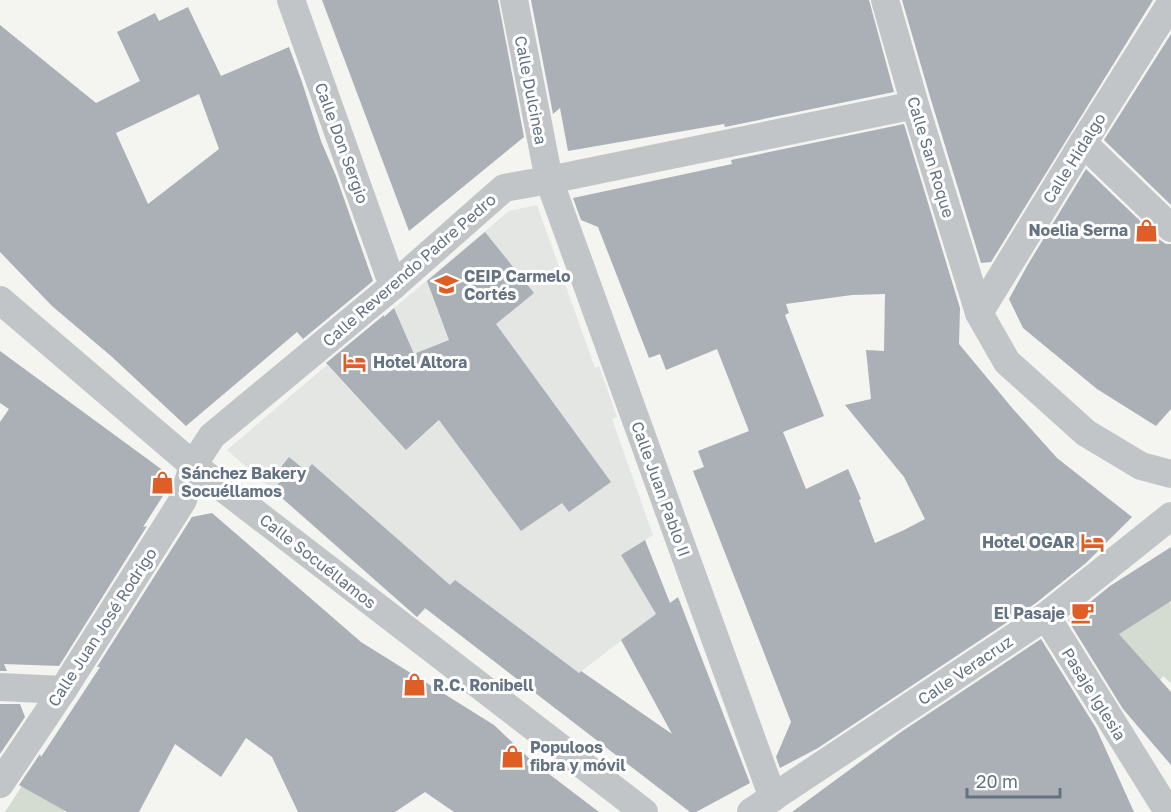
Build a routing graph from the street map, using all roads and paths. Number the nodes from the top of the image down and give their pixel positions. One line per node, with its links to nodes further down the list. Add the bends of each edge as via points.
1 (291, 0): 9 (street, Calle Don Sergio)
2 (514, 0): 7 (street, Calle Dulcinea)
3 (885, 0): 5 (street, Calle San Roque)
4 (1171, 3): 6 (street, Calle Hidalgo)
5 (915, 105): 7 (street, Calle Reverendo Padre Pedro); 11 (street, Calle San Roque)
6 (1083, 143): 8 (street); 11 (street, Calle Hidalgo)
7 (549, 180): 9 (street, Calle Reverendo Padre Pedro, via 504,188); 20 (street, Calle Juan Pablo II)
8 (1171, 228)
9 (393, 286): 12 (street, Calle Reverendo Padre Pedro, via 212,436)
10 (0, 300): 12 (street, Calle Socuéllamos)
11 (979, 313): 13 (street, Calle San Roque, via 1007,362 1086,433 1141,465)
12 (194, 465): 17 (street, Calle Juan José Rodrigo, via 183,500); 21 (street, Calle Socuéllamos)
13 (1171, 474)
14 (1171, 516): 15 (street, Calle Veracruz)
15 (1046, 616): 19 (street, Pasaje Iglesia); 20 (street, Calle Veracruz)
16 (0, 687): 17 (street)
17 (63, 690): 18 (street, Calle Juan José Rodrigo)
18 (0, 784)
19 (1163, 801)
20 (762, 805)
21 (644, 812)

